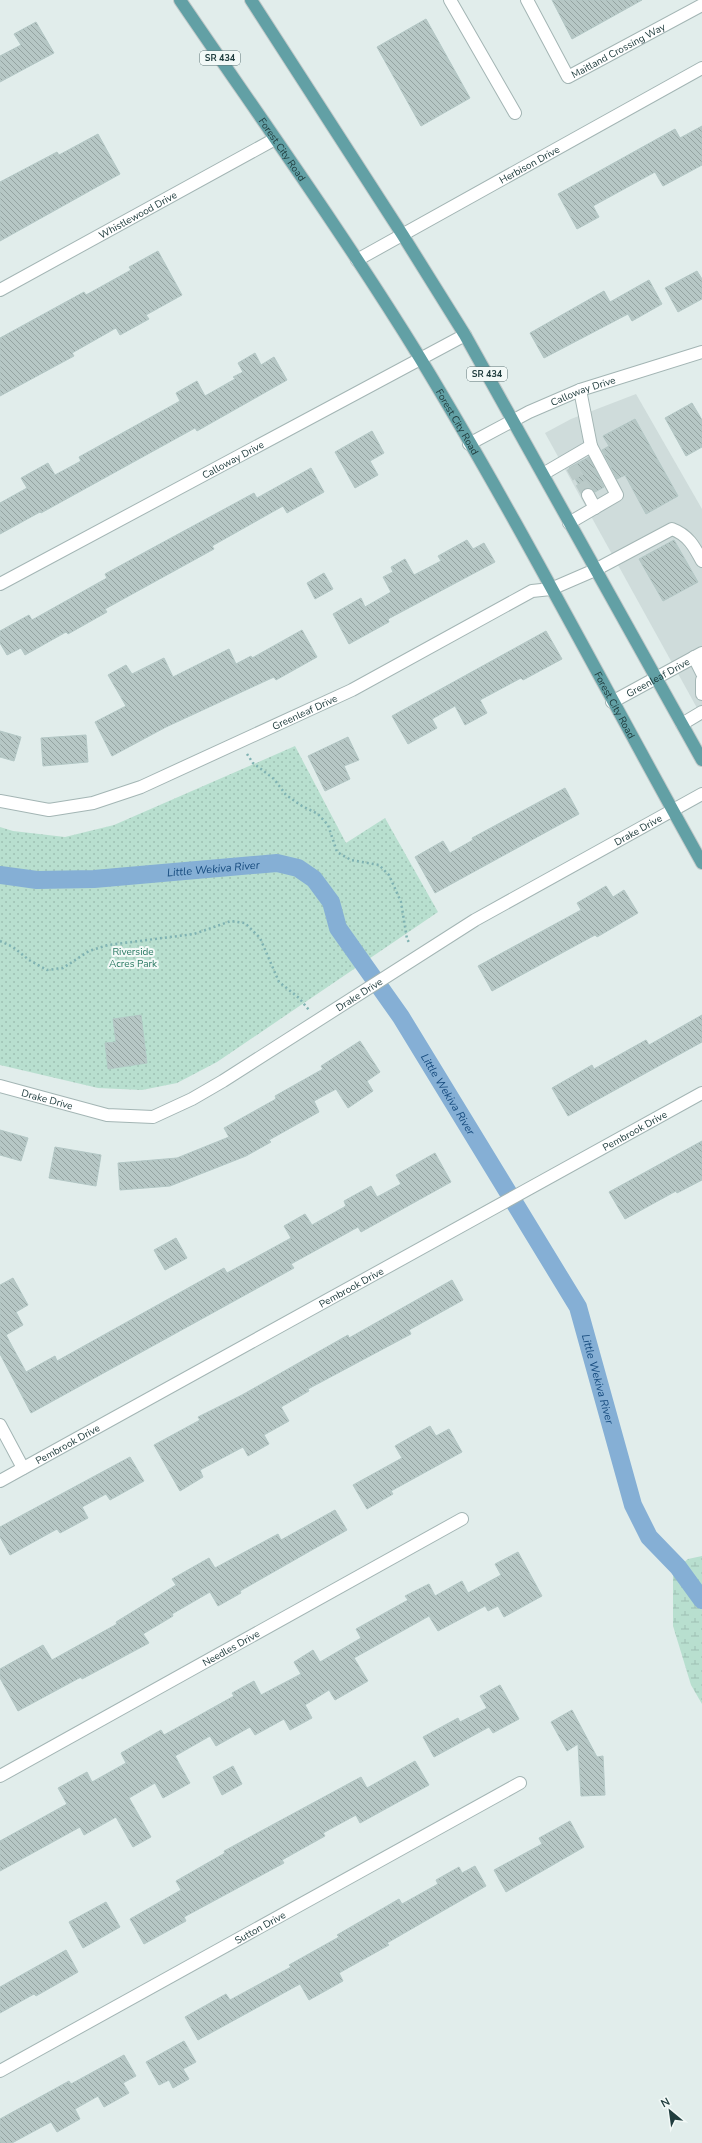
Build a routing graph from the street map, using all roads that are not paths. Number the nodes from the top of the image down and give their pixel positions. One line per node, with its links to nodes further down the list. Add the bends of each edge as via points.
1 (180, 0): 8 (main road, Forest City Road / SR 434)
2 (251, 0): 9 (main road, SR 434)
3 (450, 0): 7 (street)
4 (527, 0): 5 (street, Maitland Crossing Way, via 568,77)
5 (702, 5)
6 (702, 68): 9 (street, Herbison Drive)
7 (515, 113)
8 (275, 139): 10 (main road, Forest City Road / SR 434); 11 (street, Whistlewood Drive)
9 (402, 234): 10 (street, Herbison Drive); 12 (main road, SR 434)
10 (357, 260): 14 (main road, Forest City Road / SR 434)
11 (0, 290)
12 (465, 335): 14 (street, Calloway Drive); 16 (main road, SR 434)
13 (702, 352): 15 (street, Calloway Drive)
14 (420, 358): 17 (main road, Forest City Road / SR 434); 25 (street, Calloway Drive)
15 (580, 390): 16 (street, Calloway Drive); 18 (street)
16 (514, 420): 17 (street, Calloway Drive); 19 (main road, SR 434)
17 (469, 444): 26 (main road, Forest City Road / SR 434)
18 (591, 446): 19 (street, via 570,463); 21 (street, via 617,495)
19 (543, 474): 22 (main road, SR 434)
20 (588, 495): 21 (street)
21 (595, 508): 22 (street)
22 (569, 523): 24 (main road, SR 434)
23 (702, 561): 24 (street, Greenleaf Drive, via 690,540 683,533 672,529)
24 (594, 570): 26 (street, Greenleaf Drive); 29 (main road, SR 434)
25 (0, 584)
26 (551, 589): 32 (main road, Forest City Road / SR 434); 37 (street, Greenleaf Drive, via 532,591 352,690 141,787 93,803 49,810)
27 (698, 655): 28 (street); 29 (street, Greenleaf Drive)
28 (702, 674)
29 (656, 677): 32 (street, Greenleaf Drive); 34 (main road, SR 434)
30 (702, 680): 31 (street)
31 (702, 694)
32 (612, 702): 38 (main road, Forest City Road / SR 434)
33 (702, 712): 34 (street)
34 (682, 724): 35 (main road, SR 434)
35 (702, 760)
36 (702, 794): 38 (street, Drake Drive)
37 (0, 800)
38 (673, 810): 39 (main road, Forest City Road / SR 434); 40 (street, Drake Drive, via 474,920 223,1081 153,1117 107,1115)
39 (702, 863)
40 (0, 1086)
41 (702, 1093): 43 (street, Pembrook Drive)
42 (0, 1425): 43 (street)
43 (23, 1468): 44 (street, Pembrook Drive)
44 (0, 1481)
45 (462, 1519): 46 (street, Needles Drive)
46 (0, 1776)
47 (520, 1783): 48 (street, Sutton Drive)
48 (0, 2071)

